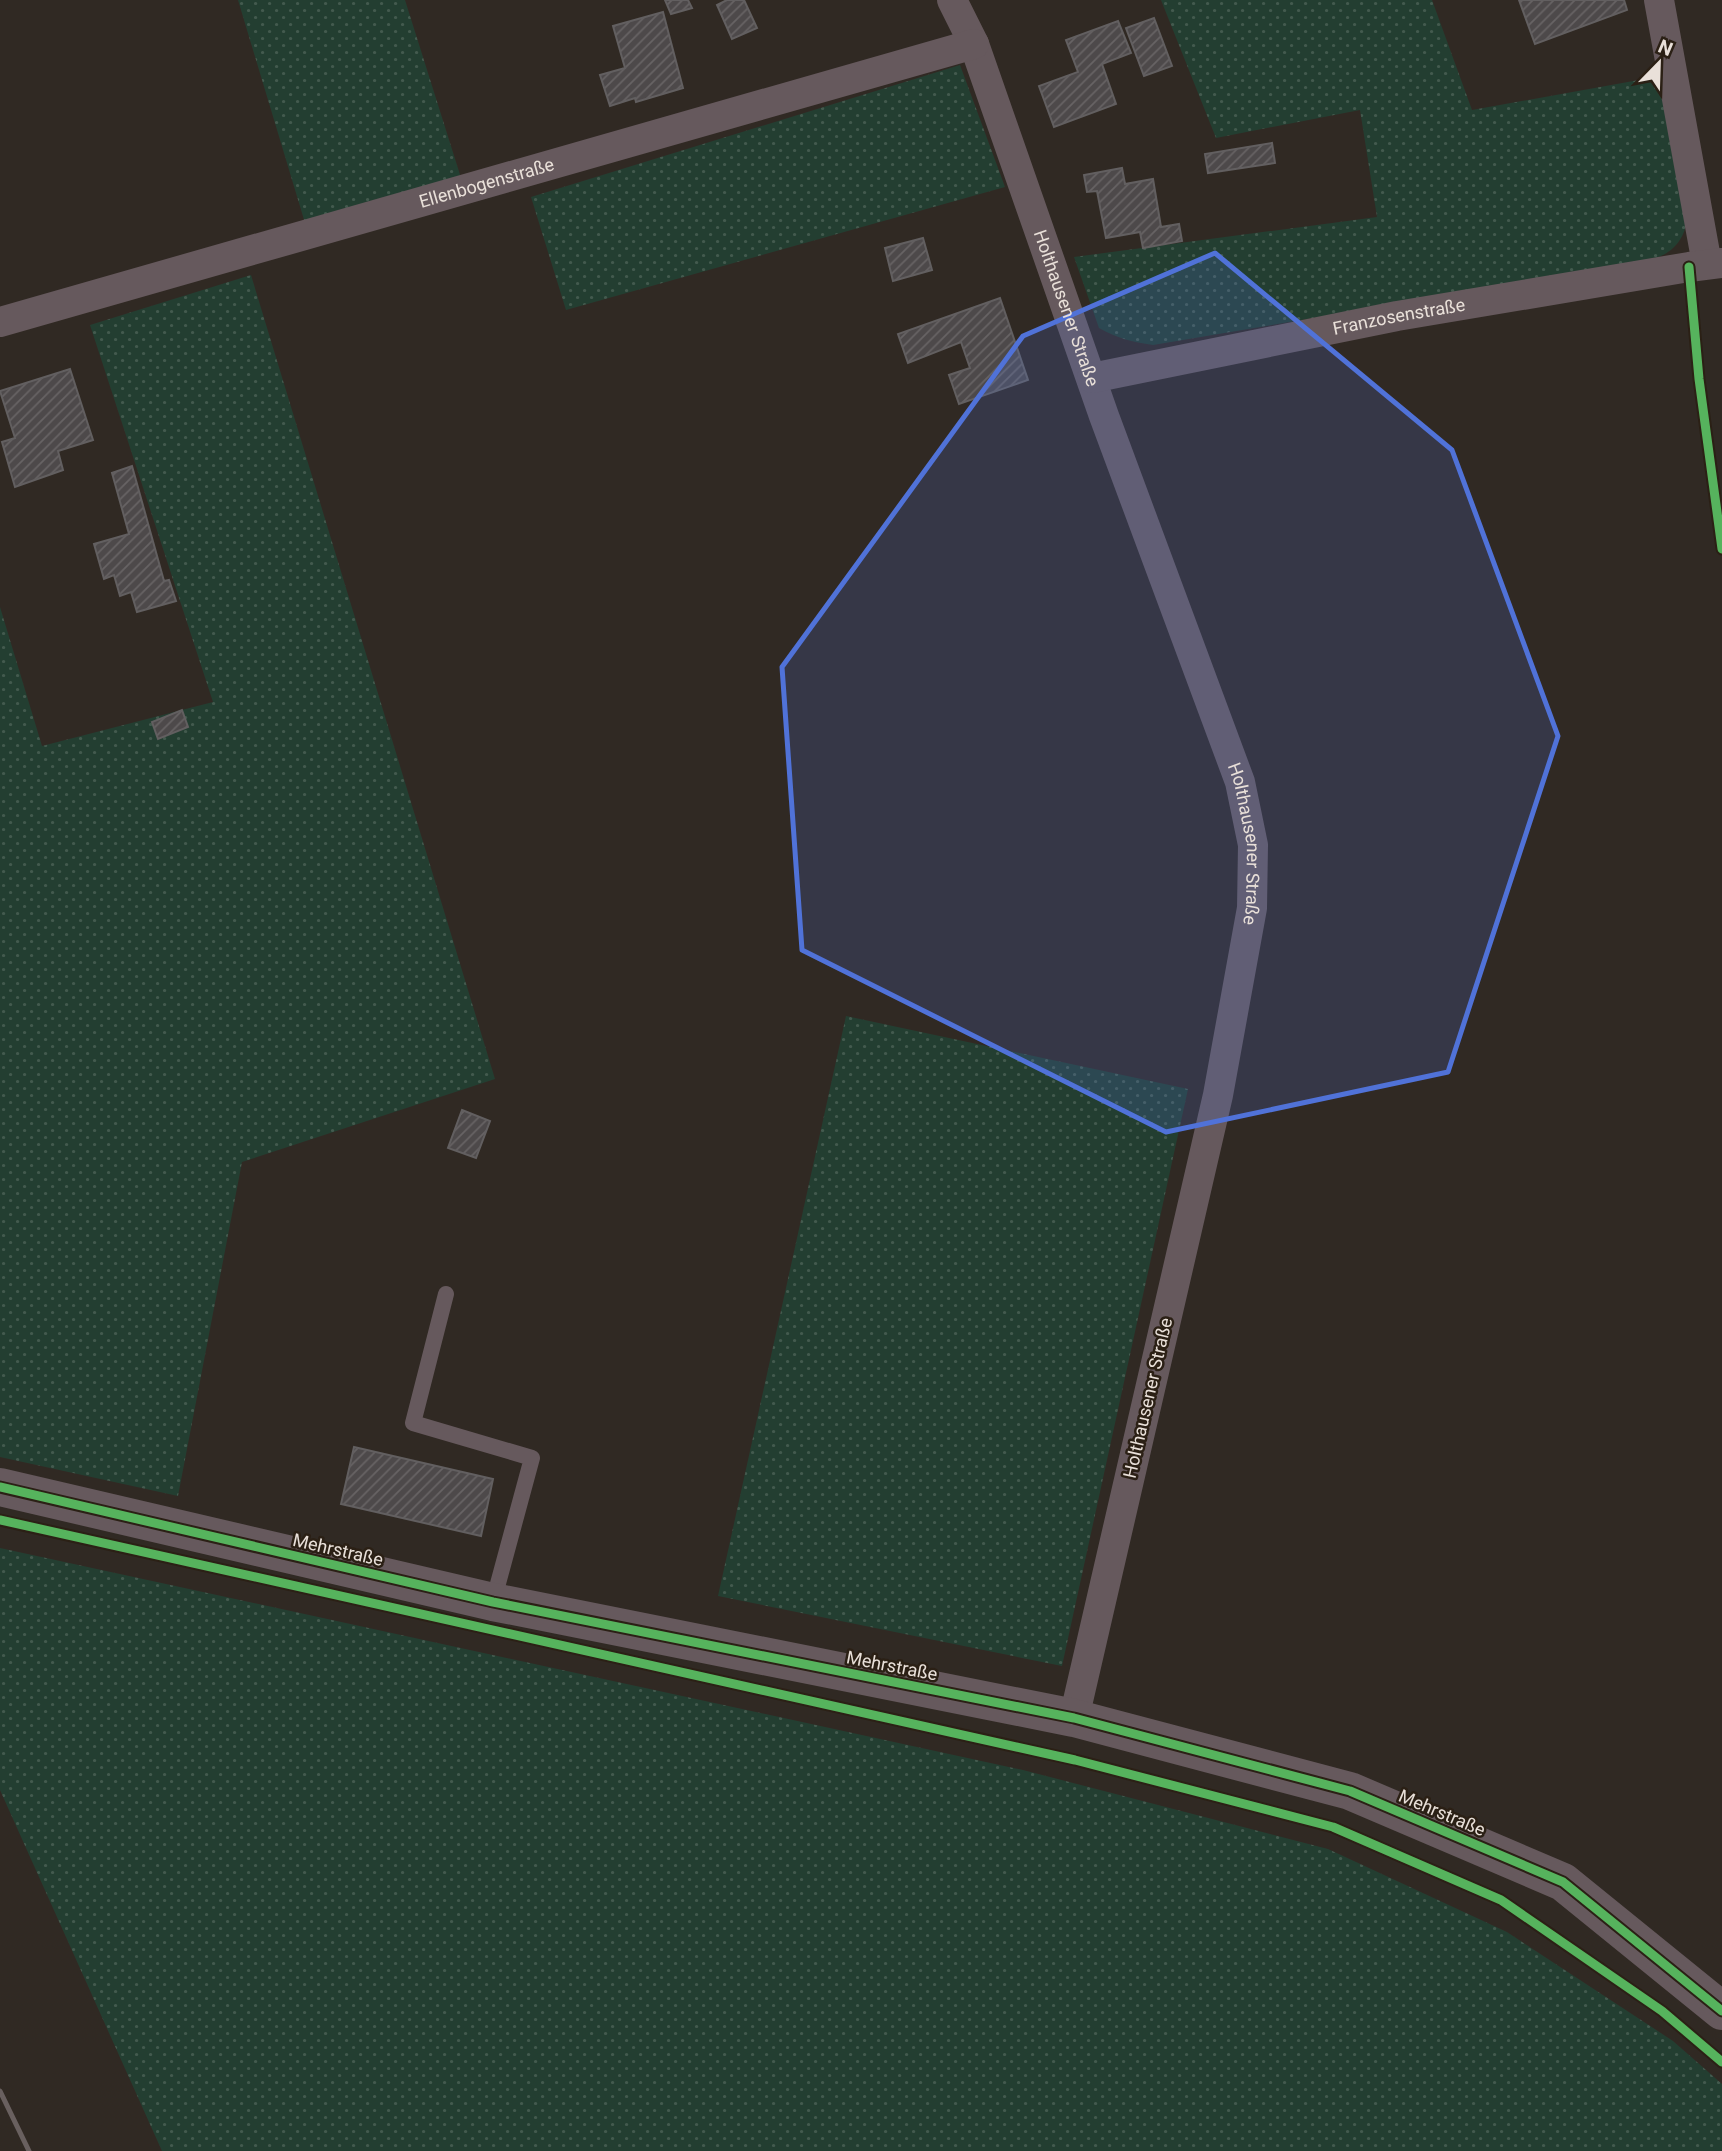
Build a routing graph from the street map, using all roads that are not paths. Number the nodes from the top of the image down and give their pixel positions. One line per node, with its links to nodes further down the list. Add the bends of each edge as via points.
1 (952, 0): 3 (street, Holthausener Straße)
2 (1659, 0): 4 (street, Franzosenstraße)
3 (974, 44): 5 (street, Ellenbogenstraße); 6 (street, Holthausener Straße)
4 (1715, 263): 6 (street, Franzosenstraße, via 1397,316)
5 (0, 322)
6 (1092, 378): 10 (street, Holthausener Straße, via 1240,782 1253,845 1252,908 1218,1095)
7 (446, 1294): 9 (lane, via 413,1423 532,1458)
8 (0, 1487): 9 (street, Mehrstraße)
9 (493, 1602): 10 (street, Mehrstraße)
10 (1074, 1718): 11 (street, Mehrstraße, via 1350,1791 1563,1882)
11 (1722, 2011)

